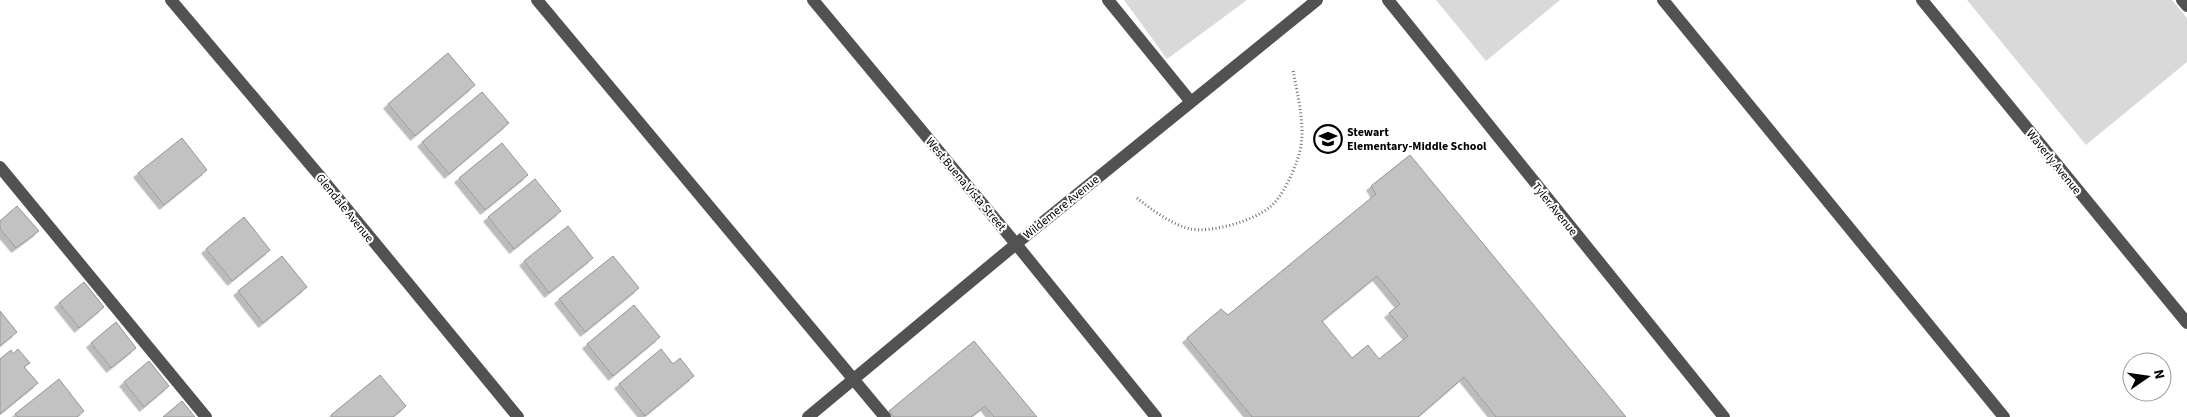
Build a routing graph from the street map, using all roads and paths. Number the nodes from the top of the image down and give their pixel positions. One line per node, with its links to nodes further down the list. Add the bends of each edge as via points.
1 (171, 0): 19 (street, Glendale Avenue)
2 (537, 0): 17 (street)
3 (813, 0): 15 (street, West Buena Vista Street)
4 (1108, 0): 12 (street)
5 (1317, 0): 12 (street, Wildemere Avenue)
6 (1388, 0): 23 (street, Tyler Avenue)
7 (1663, 0): 24 (street)
8 (1922, 0): 16 (street, Waverly Avenue)
9 (2182, 0): 10 (street)
10 (2187, 6)
11 (1293, 70): 14 (path, via 1302,122 1298,160 1270,207 1242,222 1214,229 1190,228 1156,213)
12 (1191, 102): 15 (street, Wildemere Avenue)
13 (0, 167): 18 (street)
14 (1137, 198)
15 (1016, 244): 17 (street, Wildemere Avenue); 22 (street, West Buena Vista Street)
16 (2187, 323)
17 (853, 379): 20 (street, Wildemere Avenue); 21 (street)
18 (206, 417)
19 (518, 417)
20 (808, 417)
21 (885, 417)
22 (1156, 417)
23 (1724, 417)
24 (2004, 417)

